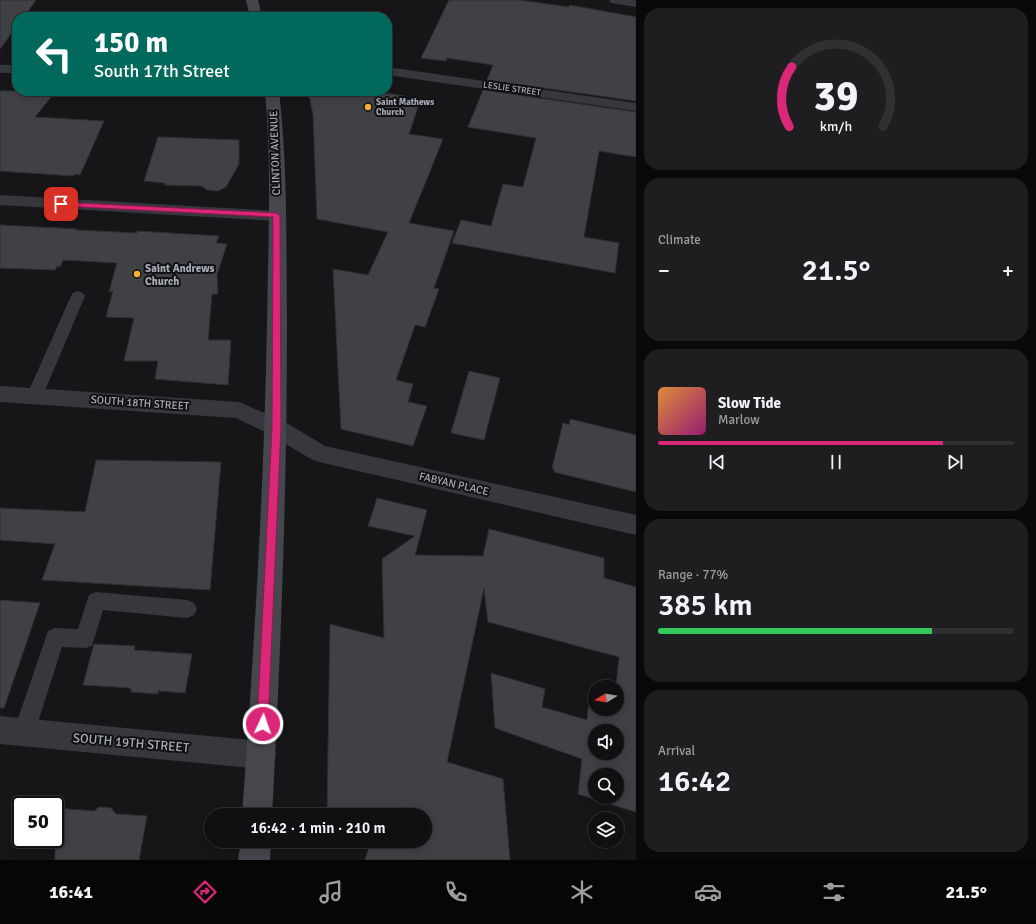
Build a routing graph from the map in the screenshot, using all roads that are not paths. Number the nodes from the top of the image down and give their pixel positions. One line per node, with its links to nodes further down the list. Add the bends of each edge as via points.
1 (252, 0): 4 (main road)
2 (615, 0): 3 (street)
3 (636, 3)
4 (255, 12)
5 (0, 69): 6 (street)
6 (12, 70)
7 (392, 72): 9 (street, LESLIE STREET)
8 (273, 96): 11 (main road, CLINTON AVENUE, via 276,119)
9 (636, 107)
10 (0, 200): 11 (street)
11 (277, 216): 15 (main road, CLINTON AVENUE)
12 (78, 296): 14 (lane)
13 (0, 394): 14 (street, SOUTH 18TH STREET)
14 (35, 395): 15 (street, SOUTH 18TH STREET, via 239,410)
15 (277, 428): 16 (street, FABYAN PLACE, via 319,453); 19 (main road, CLINTON AVENUE)
16 (636, 525)
17 (187, 610): 18 (lane, via 96,601 85,639 55,637)
18 (12, 731): 19 (street, SOUTH 19TH STREET)
19 (261, 755): 20 (main road, CLINTON AVENUE)
20 (257, 808)
21 (255, 848): 22 (main road)
22 (254, 860)

